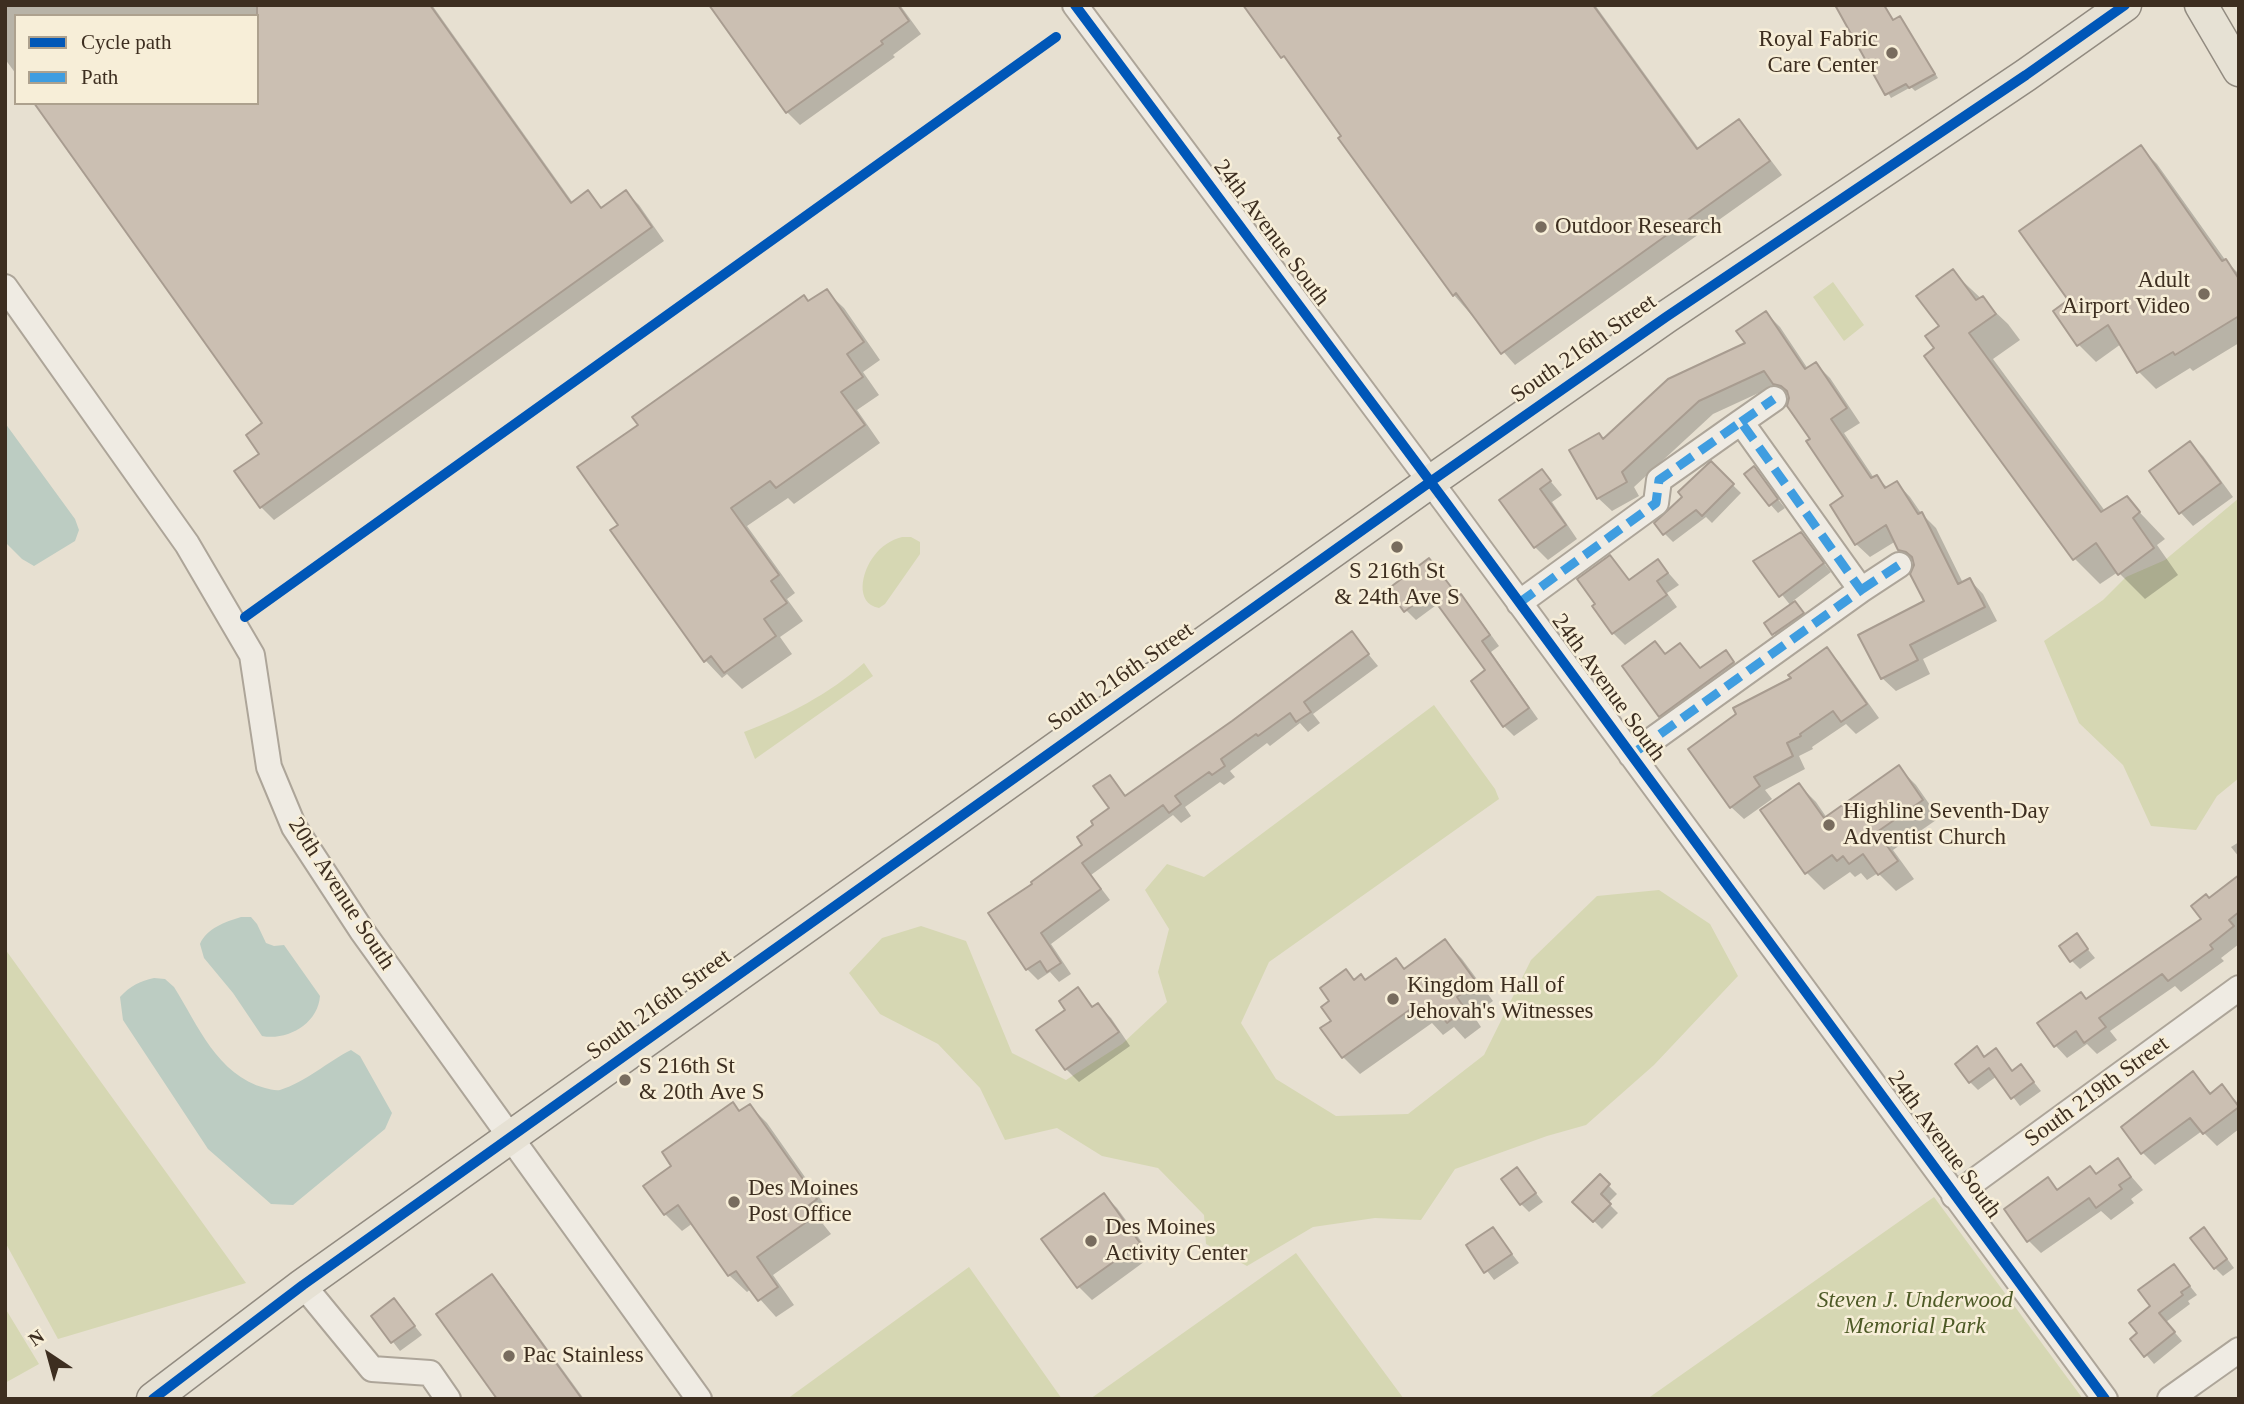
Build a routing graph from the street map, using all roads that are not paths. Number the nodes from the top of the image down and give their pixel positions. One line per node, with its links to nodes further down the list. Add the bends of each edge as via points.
1 (1075, 5): 8 (street, 24th Avenue South)
2 (2125, 5): 8 (main road, South 216th Street)
3 (2201, 5): 4 (main road)
4 (2239, 70)
5 (5, 287): 14 (street, 20th Avenue South, via 187,544 252,655 269,767 294,827 362,931)
6 (1774, 399): 7 (street)
7 (1741, 422): 10 (street); 11 (street, via 1659,480 1656,503)
8 (1430, 482): 11 (street, 24th Avenue South); 14 (main road, South 216th Street)
9 (1899, 565): 10 (street)
10 (1861, 590): 12 (street)
11 (1519, 603): 12 (street, 24th Avenue South)
12 (1631, 755): 15 (street, 24th Avenue South)
13 (2239, 988): 15 (street, South 219th Street)
14 (512, 1137): 16 (main road, South 216th Street); 20 (street, 20th Avenue South)
15 (1954, 1196): 21 (street, 24th Avenue South)
16 (303, 1286): 18 (main road, South 216th Street); 19 (street, via 372,1368 430,1373)
17 (2239, 1350): 22 (street)
18 (153, 1399)
19 (448, 1399)
20 (699, 1399)
21 (2105, 1399)
22 (2170, 1399)

